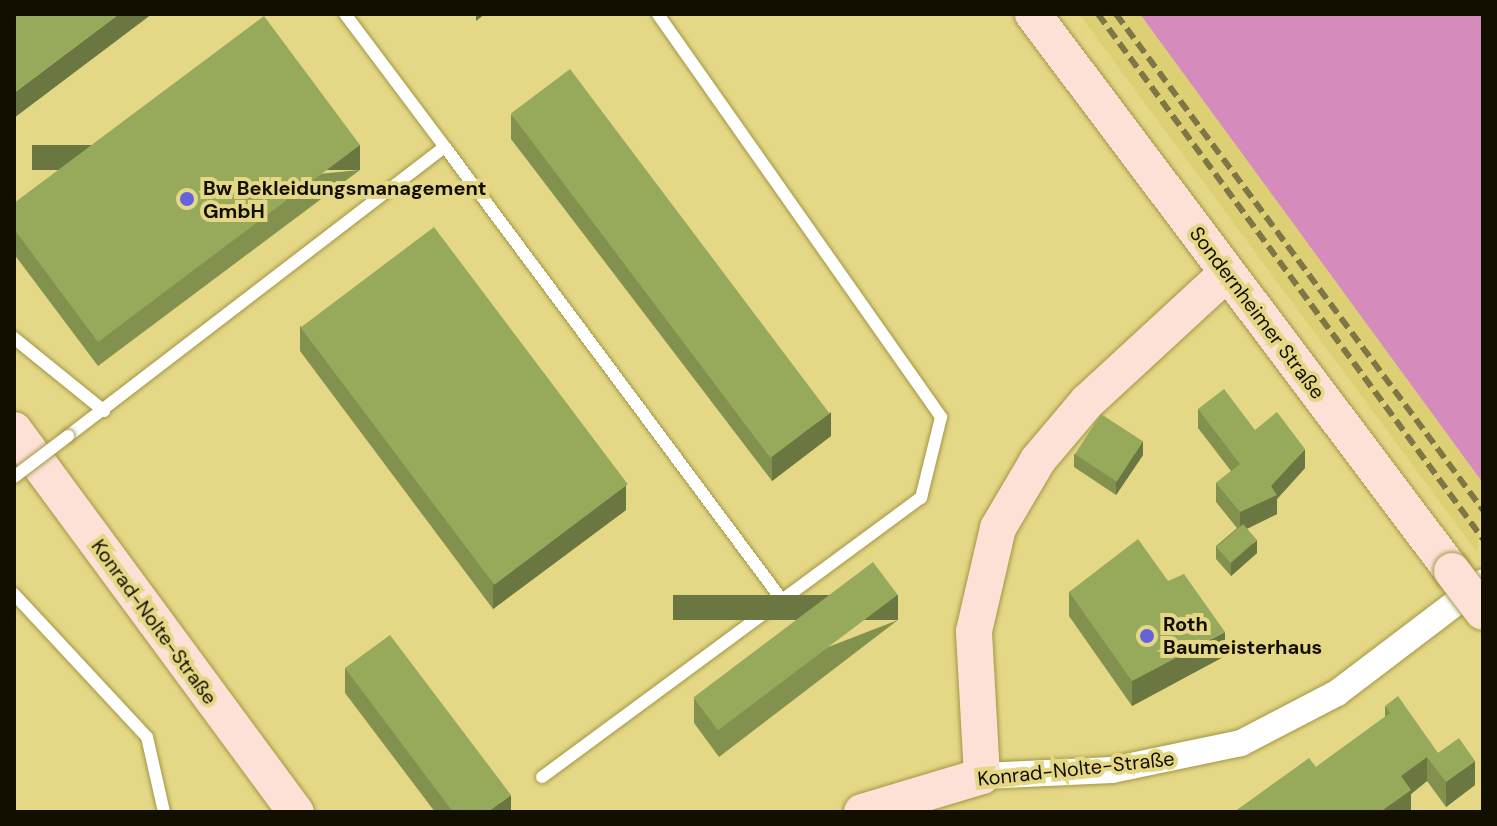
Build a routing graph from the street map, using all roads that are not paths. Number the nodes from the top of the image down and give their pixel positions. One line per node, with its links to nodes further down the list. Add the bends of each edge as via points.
1 (658, 14): 12 (lane, via 941,417 921,498)
2 (1033, 14): 5 (main road, Sondernheimer Straße)
3 (351, 16): 4 (lane)
4 (445, 147): 7 (lane); 12 (lane)
5 (1227, 273): 10 (main road, Sondernheimer Straße); 14 (main road, via 1087,402 1038,460 998,528 974,631)
6 (14, 338): 7 (lane)
7 (104, 411): 9 (lane, bridge)
8 (14, 430): 17 (main road, Konrad-Nolte-Straße)
9 (14, 477)
10 (1468, 576): 13 (main road, Sondernheimer Straße, bridge); 14 (street, Konrad-Nolte-Straße, via 1337,693 1241,743 1168,762)
11 (14, 594): 16 (lane, via 147,737)
12 (782, 600): 15 (lane)
13 (1483, 612)
14 (982, 776): 18 (main road, Konrad-Nolte-Straße)
15 (542, 777)
16 (164, 812)
17 (296, 812)
18 (862, 812)

